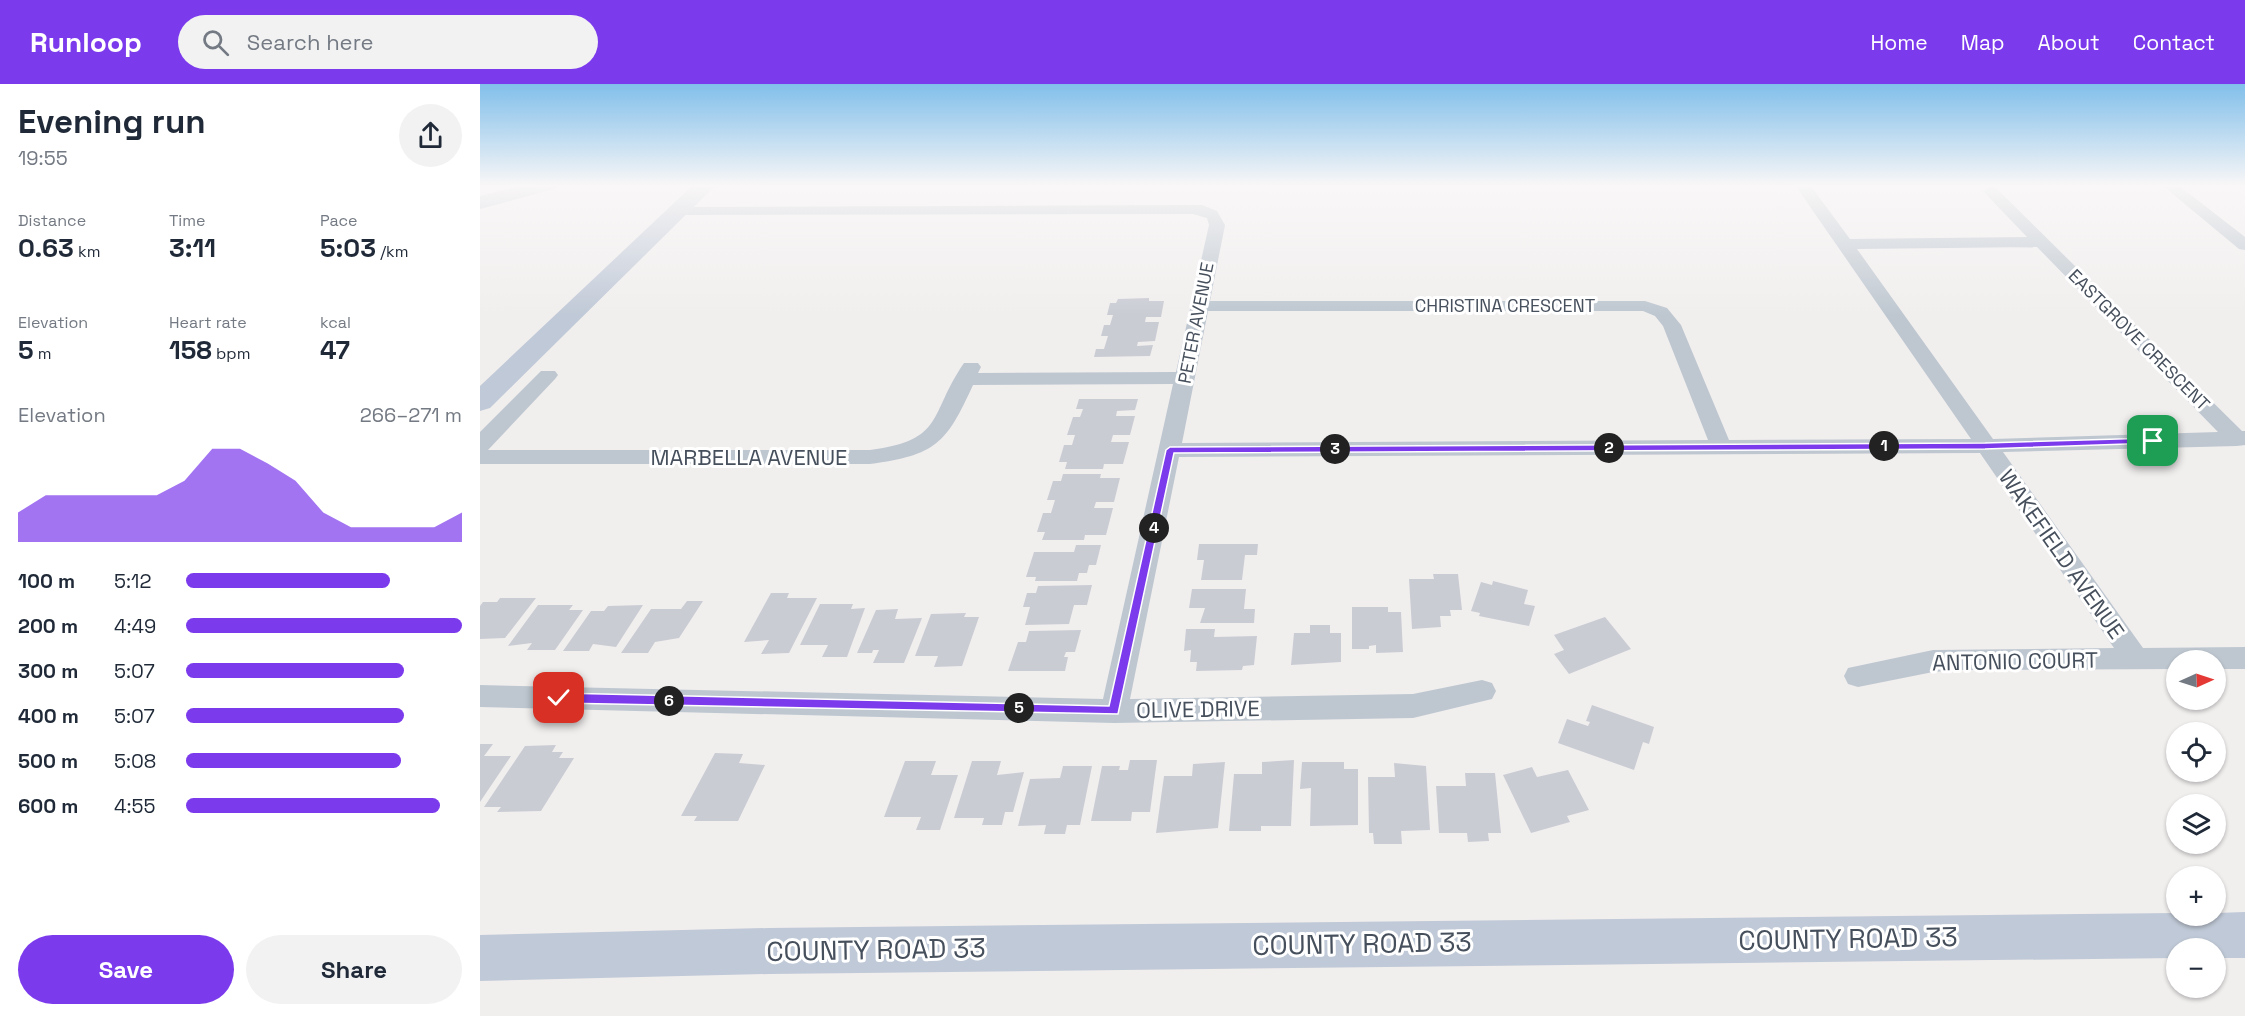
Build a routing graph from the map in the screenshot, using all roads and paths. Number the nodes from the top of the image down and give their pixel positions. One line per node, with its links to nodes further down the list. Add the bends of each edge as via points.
1 (659, 228): 12 (main road)
2 (1216, 228): 9 (street, PETER AVENUE)
3 (1833, 228): 7 (street, WAKEFIELD AVENUE)
4 (2028, 228): 6 (street, EASTGROVE CRESCENT)
5 (2224, 228): 8 (street)
6 (2041, 242): 7 (street); 13 (street, EASTGROVE CRESCENT)
7 (1844, 244): 15 (street, WAKEFIELD AVENUE)
8 (2245, 245)
9 (1199, 306): 11 (street, PETER AVENUE); 16 (street, CHRISTINA CRESCENT, via 1645,306 1661,312 1672,325)
10 (548, 375): 14 (street)
11 (1185, 378): 17 (street, PETER AVENUE); 18 (street, MARBELLA AVENUE, via 969,373 932,440 898,454)
12 (480, 402)
13 (2241, 438): 15 (street)
14 (480, 445)
15 (1985, 446): 16 (street); 19 (street, WAKEFIELD AVENUE)
16 (1721, 447): 17 (street)
17 (1170, 450): 24 (street, PETER AVENUE)
18 (480, 457)
19 (2136, 658): 20 (street, ANTONIO COURT); 21 (street, ANTONIO COURT, via 1961,659)
20 (2245, 658)
21 (1858, 676)
22 (1482, 691): 24 (street, OLIVE DRIVE, via 1413,706)
23 (480, 696): 24 (street, OLIVE DRIVE)
24 (1114, 711)
25 (2245, 935): 26 (main road, COUNTY ROAD 33, via 769,951)
26 (480, 958)

